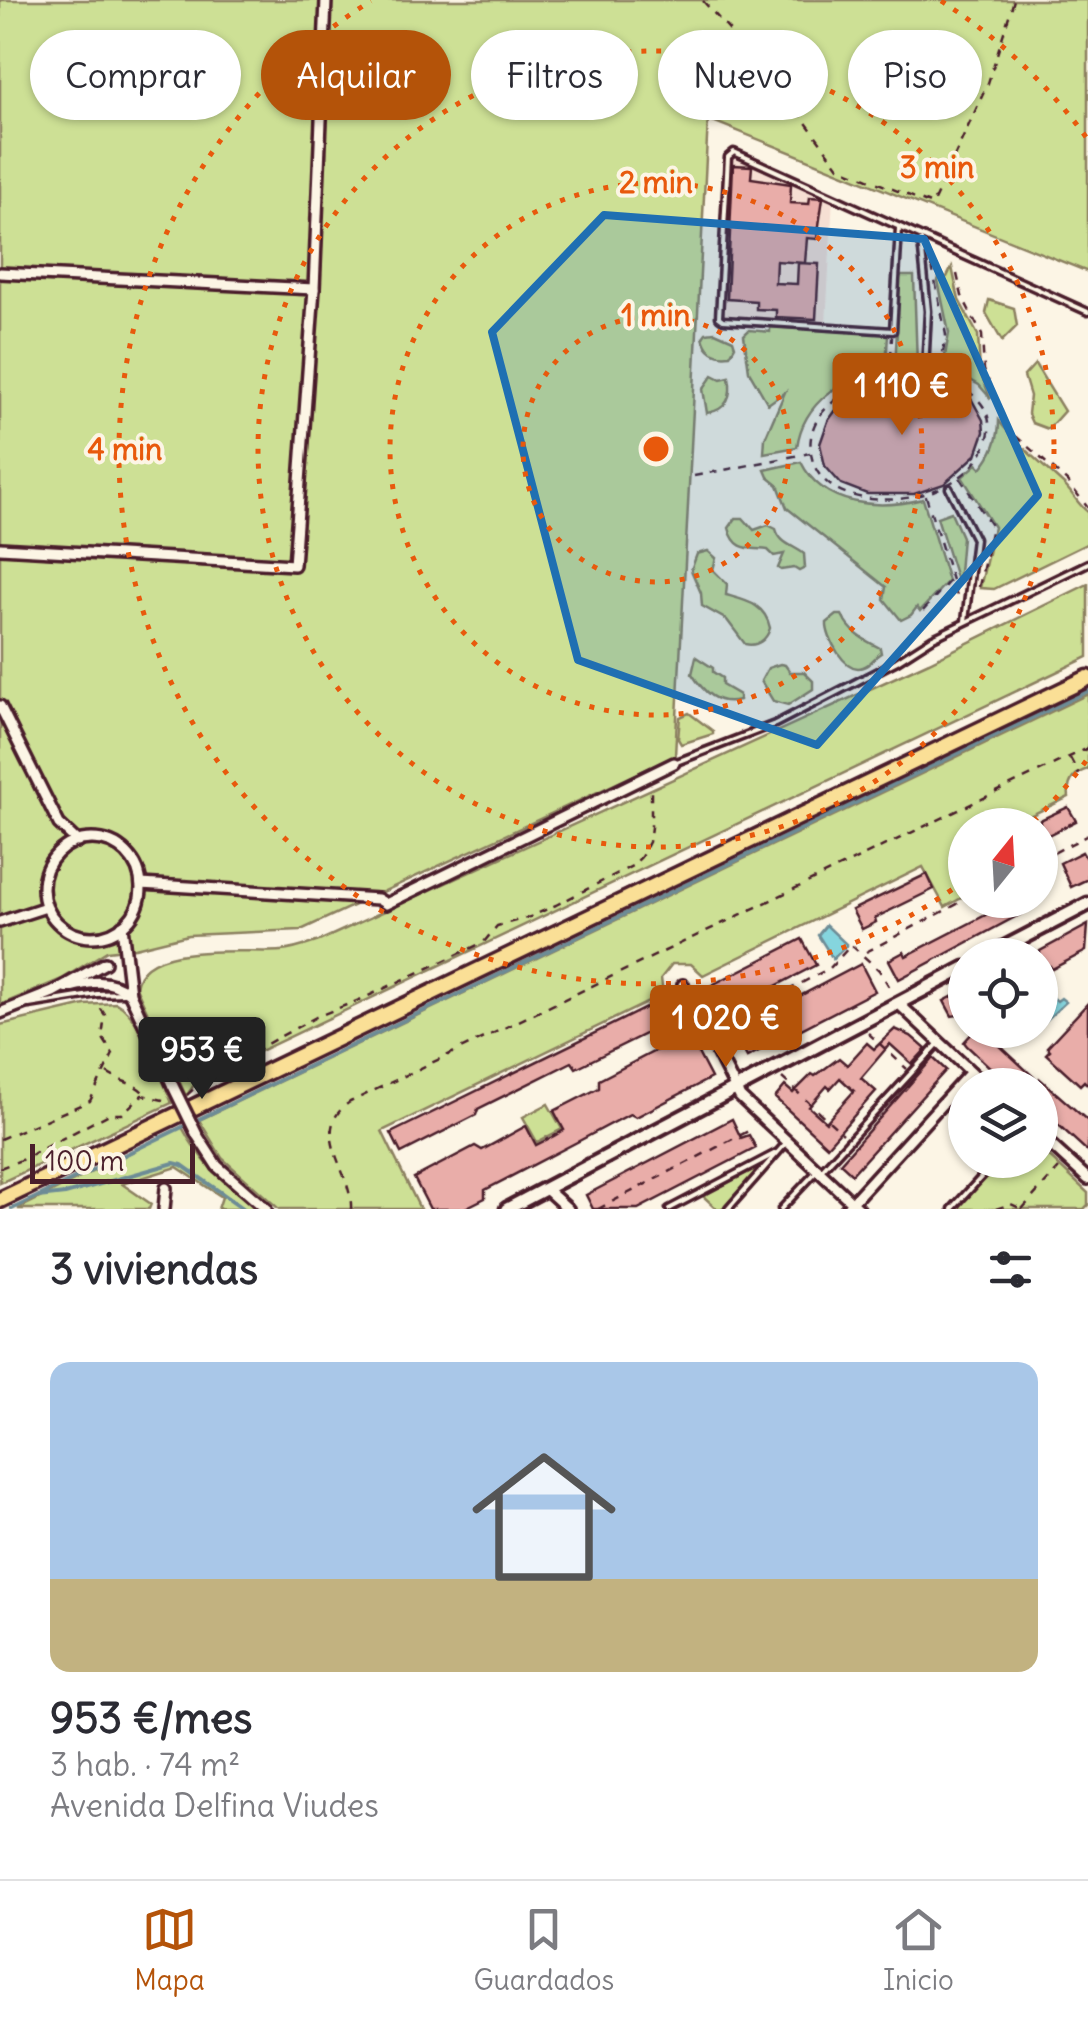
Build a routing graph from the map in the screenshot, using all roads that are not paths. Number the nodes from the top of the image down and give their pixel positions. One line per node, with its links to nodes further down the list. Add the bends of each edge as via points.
1 (326, 0): 5 (street)
2 (899, 228): 2 (lane, via 738,152 729,154 718,314 721,320 892,331); 3 (lane)
3 (921, 240): 6 (lane); 7 (lane)
4 (0, 273): 5 (street)
5 (314, 289): 9 (street, via 294,565)
6 (1088, 312)
7 (925, 370)
8 (949, 488): 11 (lane, via 975,539)
9 (0, 548)
10 (1088, 563): 11 (lane)
11 (965, 622): 14 (lane, via 775,724)
12 (1088, 678): 46 (highway)
13 (0, 706): 15 (street)
14 (674, 763): 18 (street, via 386,904)
15 (59, 824): 16 (street); 17 (street)
16 (78, 842): 17 (street); 18 (street, via 104,840 120,848)
17 (61, 850): 20 (street, via 46,872)
18 (142, 884): 22 (street, via 134,913)
19 (1088, 904): 24 (street)
20 (46, 907): 21 (street); 23 (street, via 71,932)
21 (0, 922)
22 (122, 926): 23 (street); 25 (street)
23 (106, 935): 25 (street)
24 (1023, 938)
25 (124, 958): 30 (street)
26 (948, 975): 31 (street)
27 (105, 982): 29 (street); 29 (street, via 106,963); 30 (street)
28 (683, 984): 36 (street)
29 (53, 992): 32 (street)
30 (130, 994): 32 (lane); 49 (street, bridge, via 197,1135 218,1166)
31 (895, 998): 34 (street); 36 (street)
32 (14, 1008): 33 (street)
33 (0, 1013)
34 (940, 1043): 35 (street); 41 (lane)
35 (967, 1068)
36 (735, 1089): 38 (street); 45 (street)
37 (948, 1098): 47 (street)
38 (787, 1142): 40 (lane); 41 (street)
39 (1058, 1152): 43 (street)
40 (776, 1153): 52 (lane); 53 (lane)
41 (819, 1171): 47 (street); 54 (lane)
42 (980, 1178): 55 (lane)
43 (1088, 1180)
44 (166, 1188): 48 (street)
45 (546, 1188): 50 (street); 51 (street)
46 (0, 1200)
47 (853, 1207)
48 (164, 1209)
49 (266, 1209)
50 (507, 1209)
51 (568, 1209)
52 (670, 1209)
53 (728, 1209)
54 (782, 1209)
55 (952, 1209)

